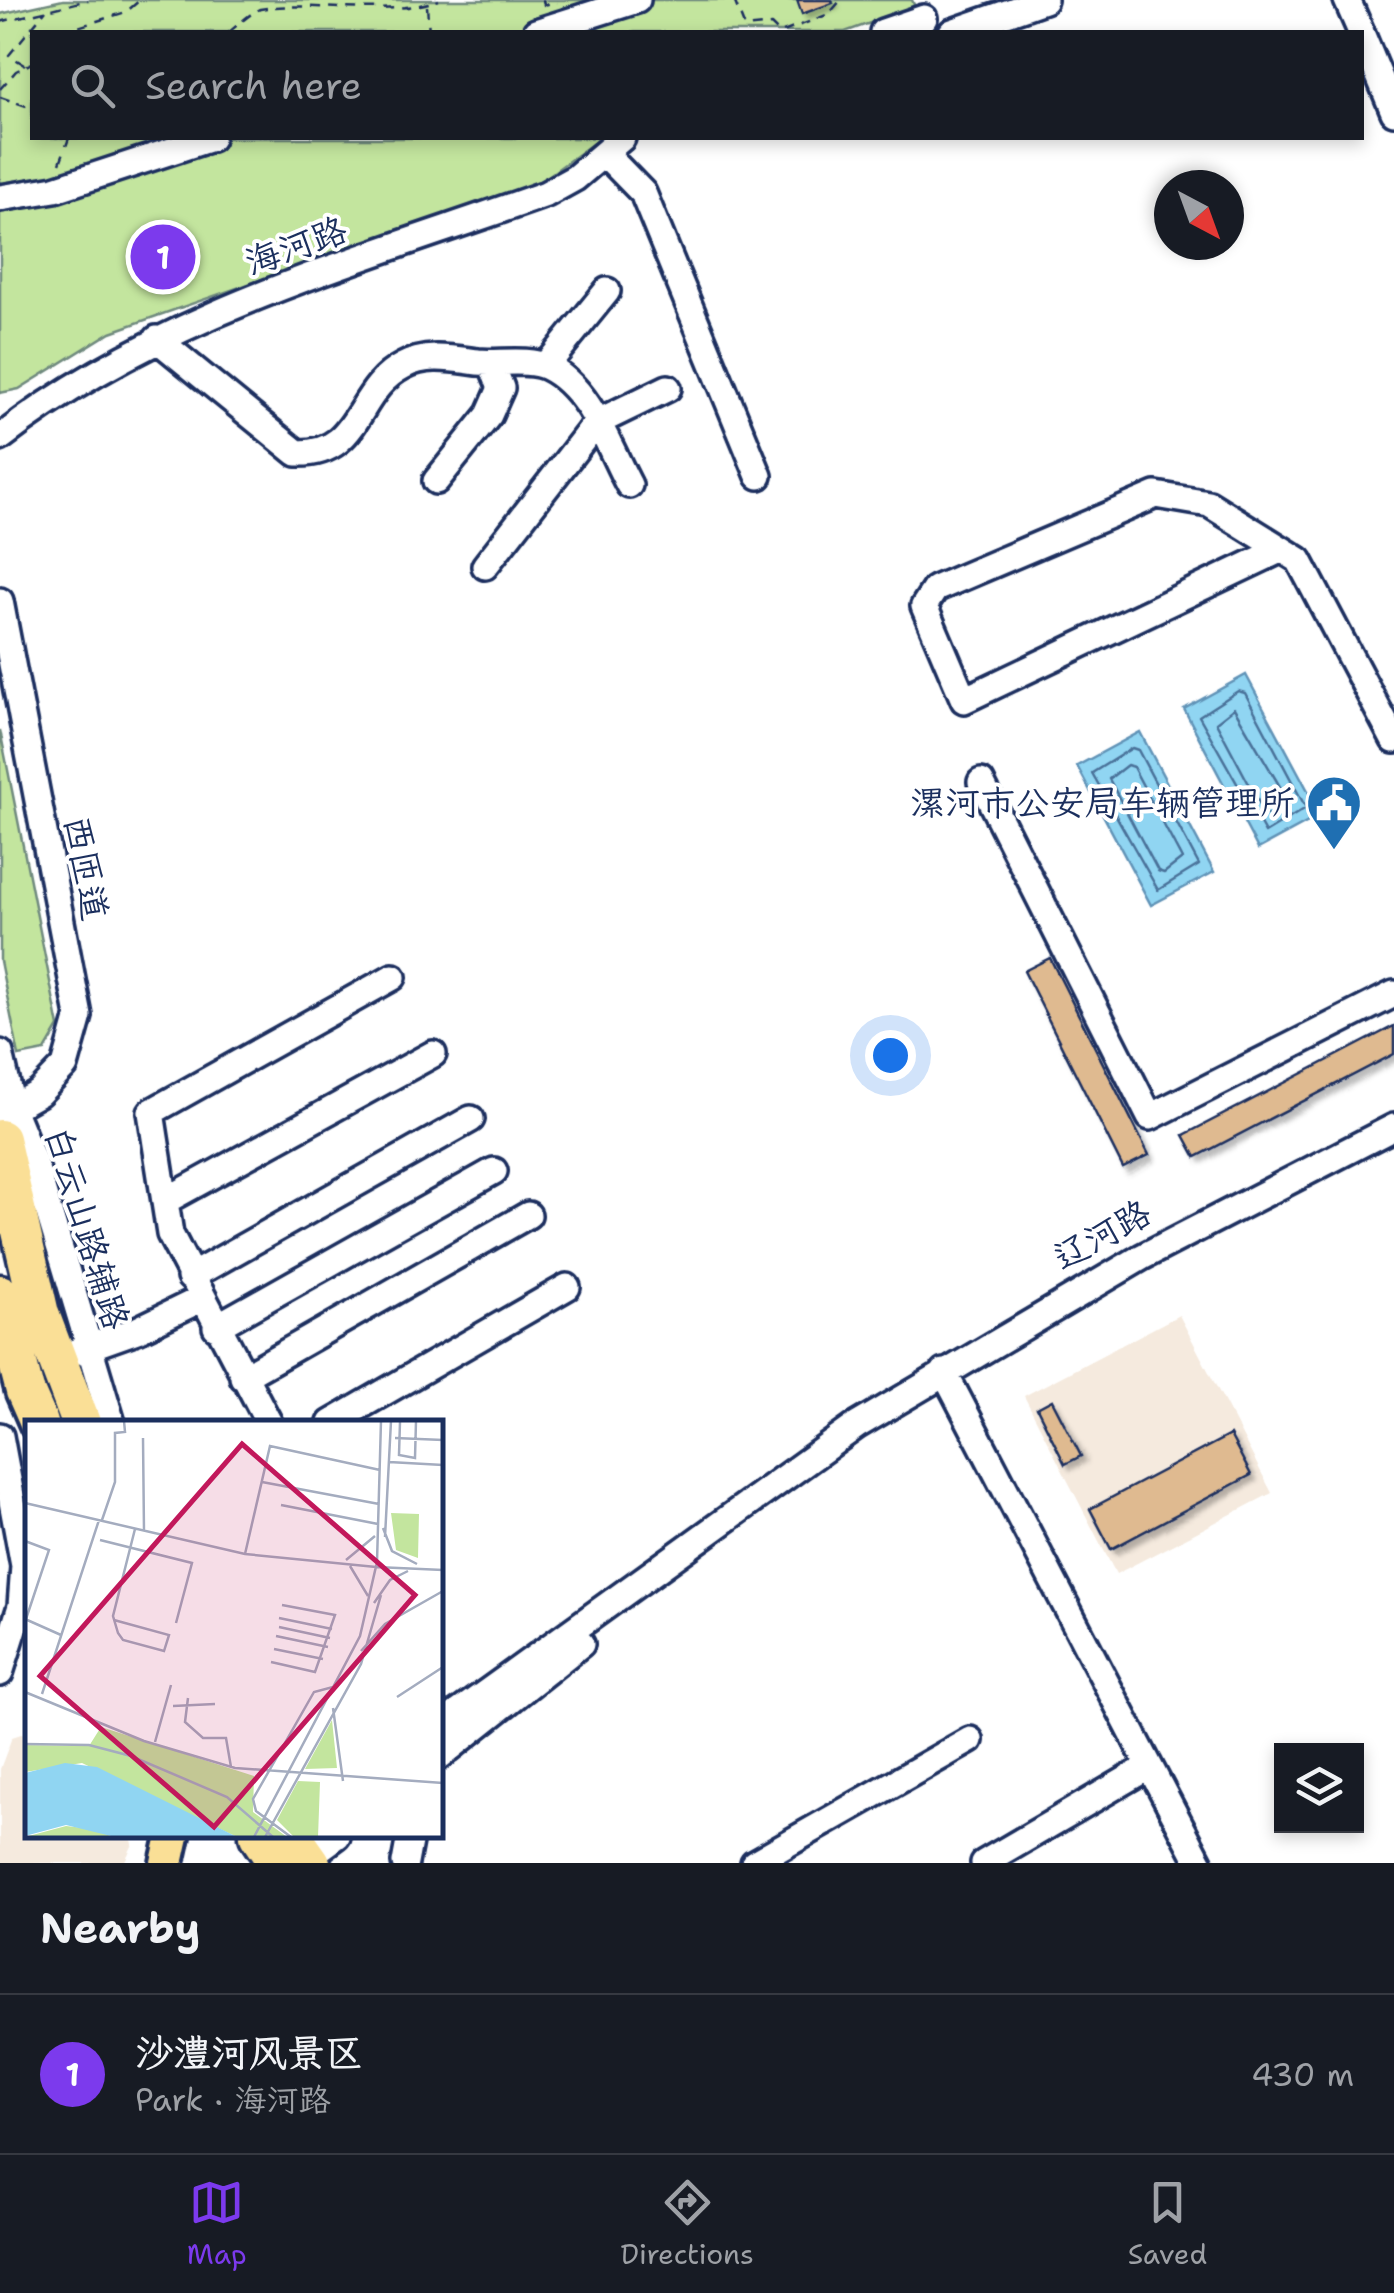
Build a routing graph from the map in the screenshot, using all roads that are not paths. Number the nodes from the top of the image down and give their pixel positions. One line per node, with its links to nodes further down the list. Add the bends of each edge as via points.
1 (636, 0): 5 (street)
2 (1044, 0): 7 (street)
3 (1347, 0): 8 (street)
4 (927, 17): 6 (street)
5 (542, 30)
6 (889, 30)
7 (958, 30)
8 (1359, 30)
9 (1364, 41): 10 (street)
10 (1394, 112)
11 (205, 140): 13 (street, via 55,189)
12 (614, 146): 15 (street, 海河路, via 546,194); 21 (street, via 643,193)
13 (0, 198)
14 (607, 291): 17 (street)
15 (157, 339): 16 (street, via 297,453 338,446 368,399 402,366 435,357); 20 (street, 海河路)
16 (491, 363): 17 (street); 22 (street, via 501,388 489,416)
17 (546, 366): 19 (street, via 586,400)
18 (668, 388): 19 (street)
19 (596, 423): 23 (street); 25 (street)
20 (0, 438)
21 (759, 476)
22 (436, 481)
23 (630, 485)
24 (1280, 550): 24 (street, via 1209,504 1156,495 935,589 924,606 964,700); 27 (street, via 1299,560)
25 (485, 566)
26 (0, 601): 34 (street, 西匝道, via 78,1016 65,1066)
27 (1392, 731)
28 (981, 782): 30 (street, via 1150,1117)
29 (393, 977): 37 (street, via 151,1112)
30 (1394, 994)
31 (0, 1053): 34 (street, 白云山路辅路)
32 (433, 1054): 37 (street)
33 (471, 1118): 39 (street)
34 (4, 1122): 43 (highway, via 40,1314)
35 (1394, 1127): 44 (street, 辽河路, via 1142,1257)
36 (494, 1171): 42 (street)
37 (165, 1201): 39 (street, via 170,1234)
38 (528, 1215): 45 (street)
39 (196, 1288): 42 (street); 43 (street)
40 (567, 1288): 50 (street)
41 (0, 1294): 46 (highway)
42 (216, 1327): 45 (street)
43 (72, 1353): 47 (highway); 48 (street, 白云山路辅路)
44 (944, 1372): 55 (street, 辽河路, via 856,1426); 56 (street)
45 (243, 1377): 49 (street)
46 (16, 1410): 52 (street)
47 (80, 1420)
48 (110, 1420)
49 (266, 1420)
50 (336, 1420)
51 (0, 1436): 53 (street, via 24,1566 21,1606)
52 (25, 1464)
53 (0, 1673)
54 (970, 1740): 61 (street)
55 (444, 1742)
56 (1148, 1767): 62 (street); 63 (street)
57 (173, 1838): 59 (main road)
58 (410, 1838): 60 (street)
59 (167, 1863)
60 (405, 1863)
61 (754, 1863)
62 (984, 1863)
63 (1200, 1863)

